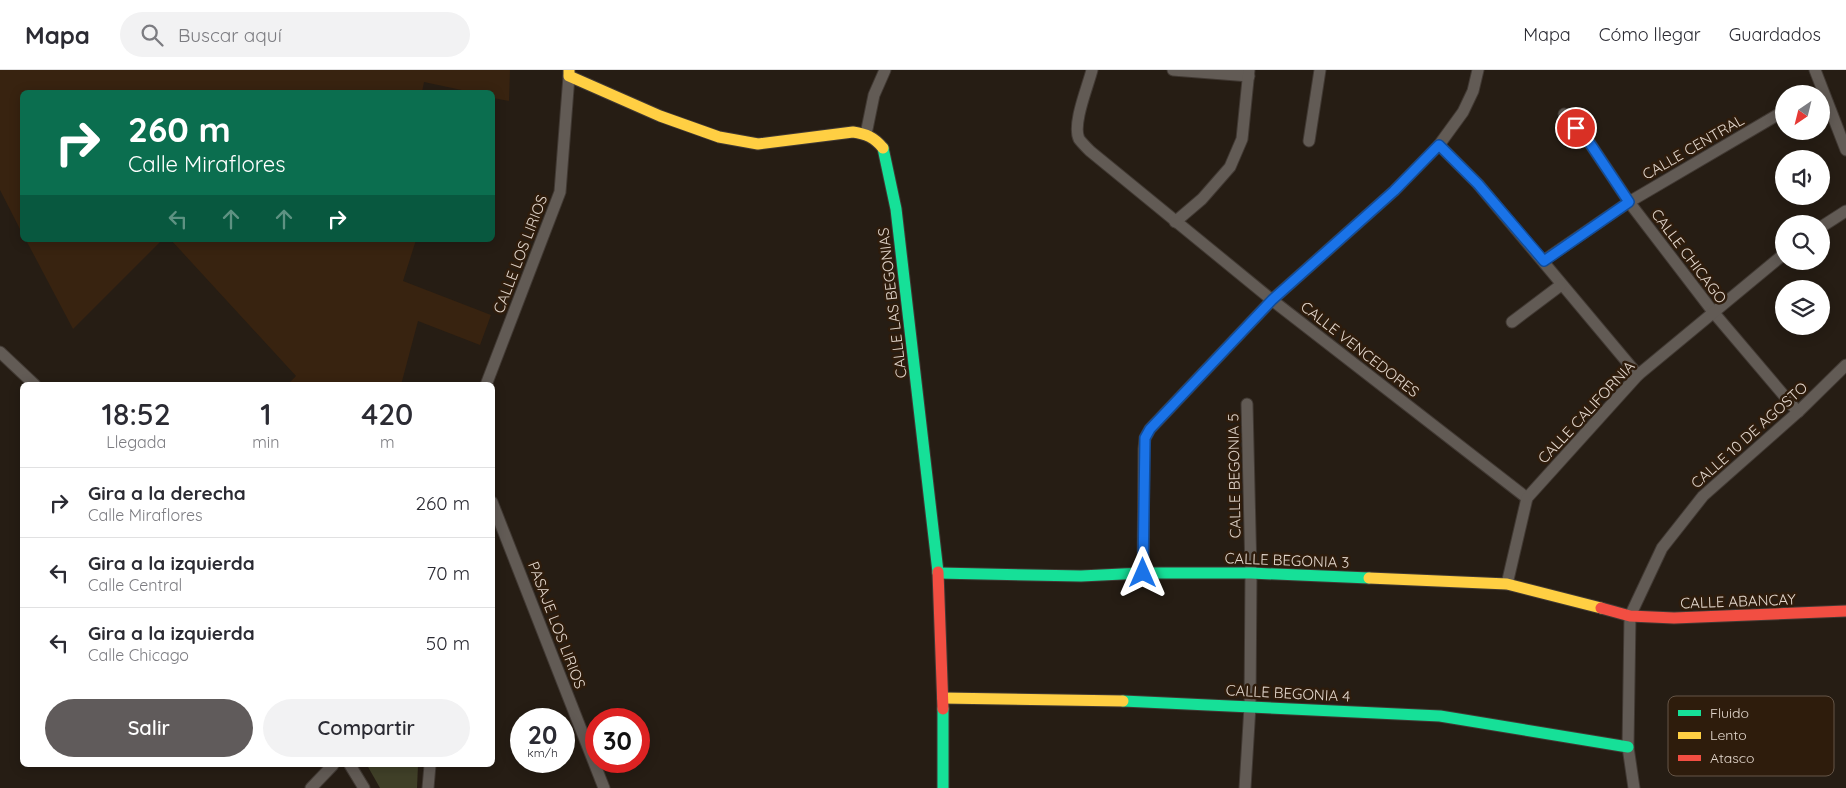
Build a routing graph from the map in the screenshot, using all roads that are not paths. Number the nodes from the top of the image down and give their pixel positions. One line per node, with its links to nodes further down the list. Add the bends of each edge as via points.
1 (884, 70): 13 (street, via 874,95)
2 (1092, 70): 19 (street, CALLE VENCEDORES, via 1078,117 1079,138)
3 (1173, 70): 8 (street)
4 (1320, 70): 14 (street)
5 (1478, 70): 15 (street, via 1463,112)
6 (1814, 70): 9 (street)
7 (569, 73): 13 (street, via 660,116 719,137 758,144 853,132); 31 (street, CALLE LOS LIRIOS, via 560,192)
8 (1249, 73): 19 (street, via 1242,139 1230,167 1202,199)
9 (1817, 85)
10 (1564, 114): 17 (street, CALLE CHICAGO, via 1589,142)
11 (1775, 116): 17 (street, CALLE CENTRAL)
12 (1830, 116): 16 (street)
13 (866, 134): 36 (street, CALLE LAS BEGONIAS, via 883,148 896,209)
14 (1309, 141)
15 (1439, 145): 21 (street, via 1478,184); 24 (street, via 1394,191)
16 (1846, 150)
17 (1629, 202): 21 (street, CALLE CENTRAL); 25 (street, CALLE CHICAGO)
18 (1846, 211): 20 (street)
19 (1175, 222): 24 (street, CALLE VENCEDORES)
20 (1830, 222)
21 (1544, 261): 23 (street)
22 (1775, 262): 25 (street, CALLE CALIFORNIA)
23 (1561, 285): 26 (street); 29 (street)
24 (1272, 300): 34 (street, CALLE VENCEDORES); 37 (street, via 1145,438)
25 (1714, 314): 29 (street, CALLE CALIFORNIA); 33 (street, CALLE CHICAGO)
26 (1512, 322)
27 (0, 352): 30 (street)
28 (1846, 365): 33 (street, CALLE 10 DE AGOSTO)
29 (1638, 375): 34 (street, CALLE CALIFORNIA)
30 (32, 382)
31 (487, 382)
32 (1247, 404): 38 (street, CALLE BEGONIA 5)
33 (1798, 412): 41 (street, CALLE 10 DE AGOSTO, via 1703,496 1662,548)
34 (1527, 498): 39 (street, CALLE CALIFORNIA)
35 (495, 510): 51 (street, PASAJE LOS LIRIOS)
36 (938, 573): 37 (street, CALLE BEGONIA 3, via 1081,576); 42 (street, CALLE LAS BEGONIAS)
37 (1143, 573): 38 (street, CALLE BEGONIA 3)
38 (1251, 573): 39 (street, CALLE BEGONIA 3); 43 (street, CALLE BEGONIA 5)
39 (1507, 584): 41 (street, CALLE BEGONIA 3)
40 (1846, 611): 41 (street, CALLE ABANCAY, via 1674,618)
41 (1630, 616): 44 (street, CALLE 10 DE AGOSTO)
42 (943, 698): 43 (street, CALLE BEGONIA 4); 52 (street, CALLE LAS BEGONIAS)
43 (1250, 706): 44 (street, CALLE BEGONIA 4, via 1440,716); 53 (street, CALLE BEGONIA 5)
44 (1628, 747): 54 (street, CALLE 10 DE AGOSTO)
45 (331, 767): 48 (street)
46 (351, 767): 49 (street)
47 (430, 767): 50 (street)
48 (312, 788)
49 (364, 788)
50 (428, 788)
51 (604, 788)
52 (943, 788)
53 (1245, 788)
54 (1634, 788)

